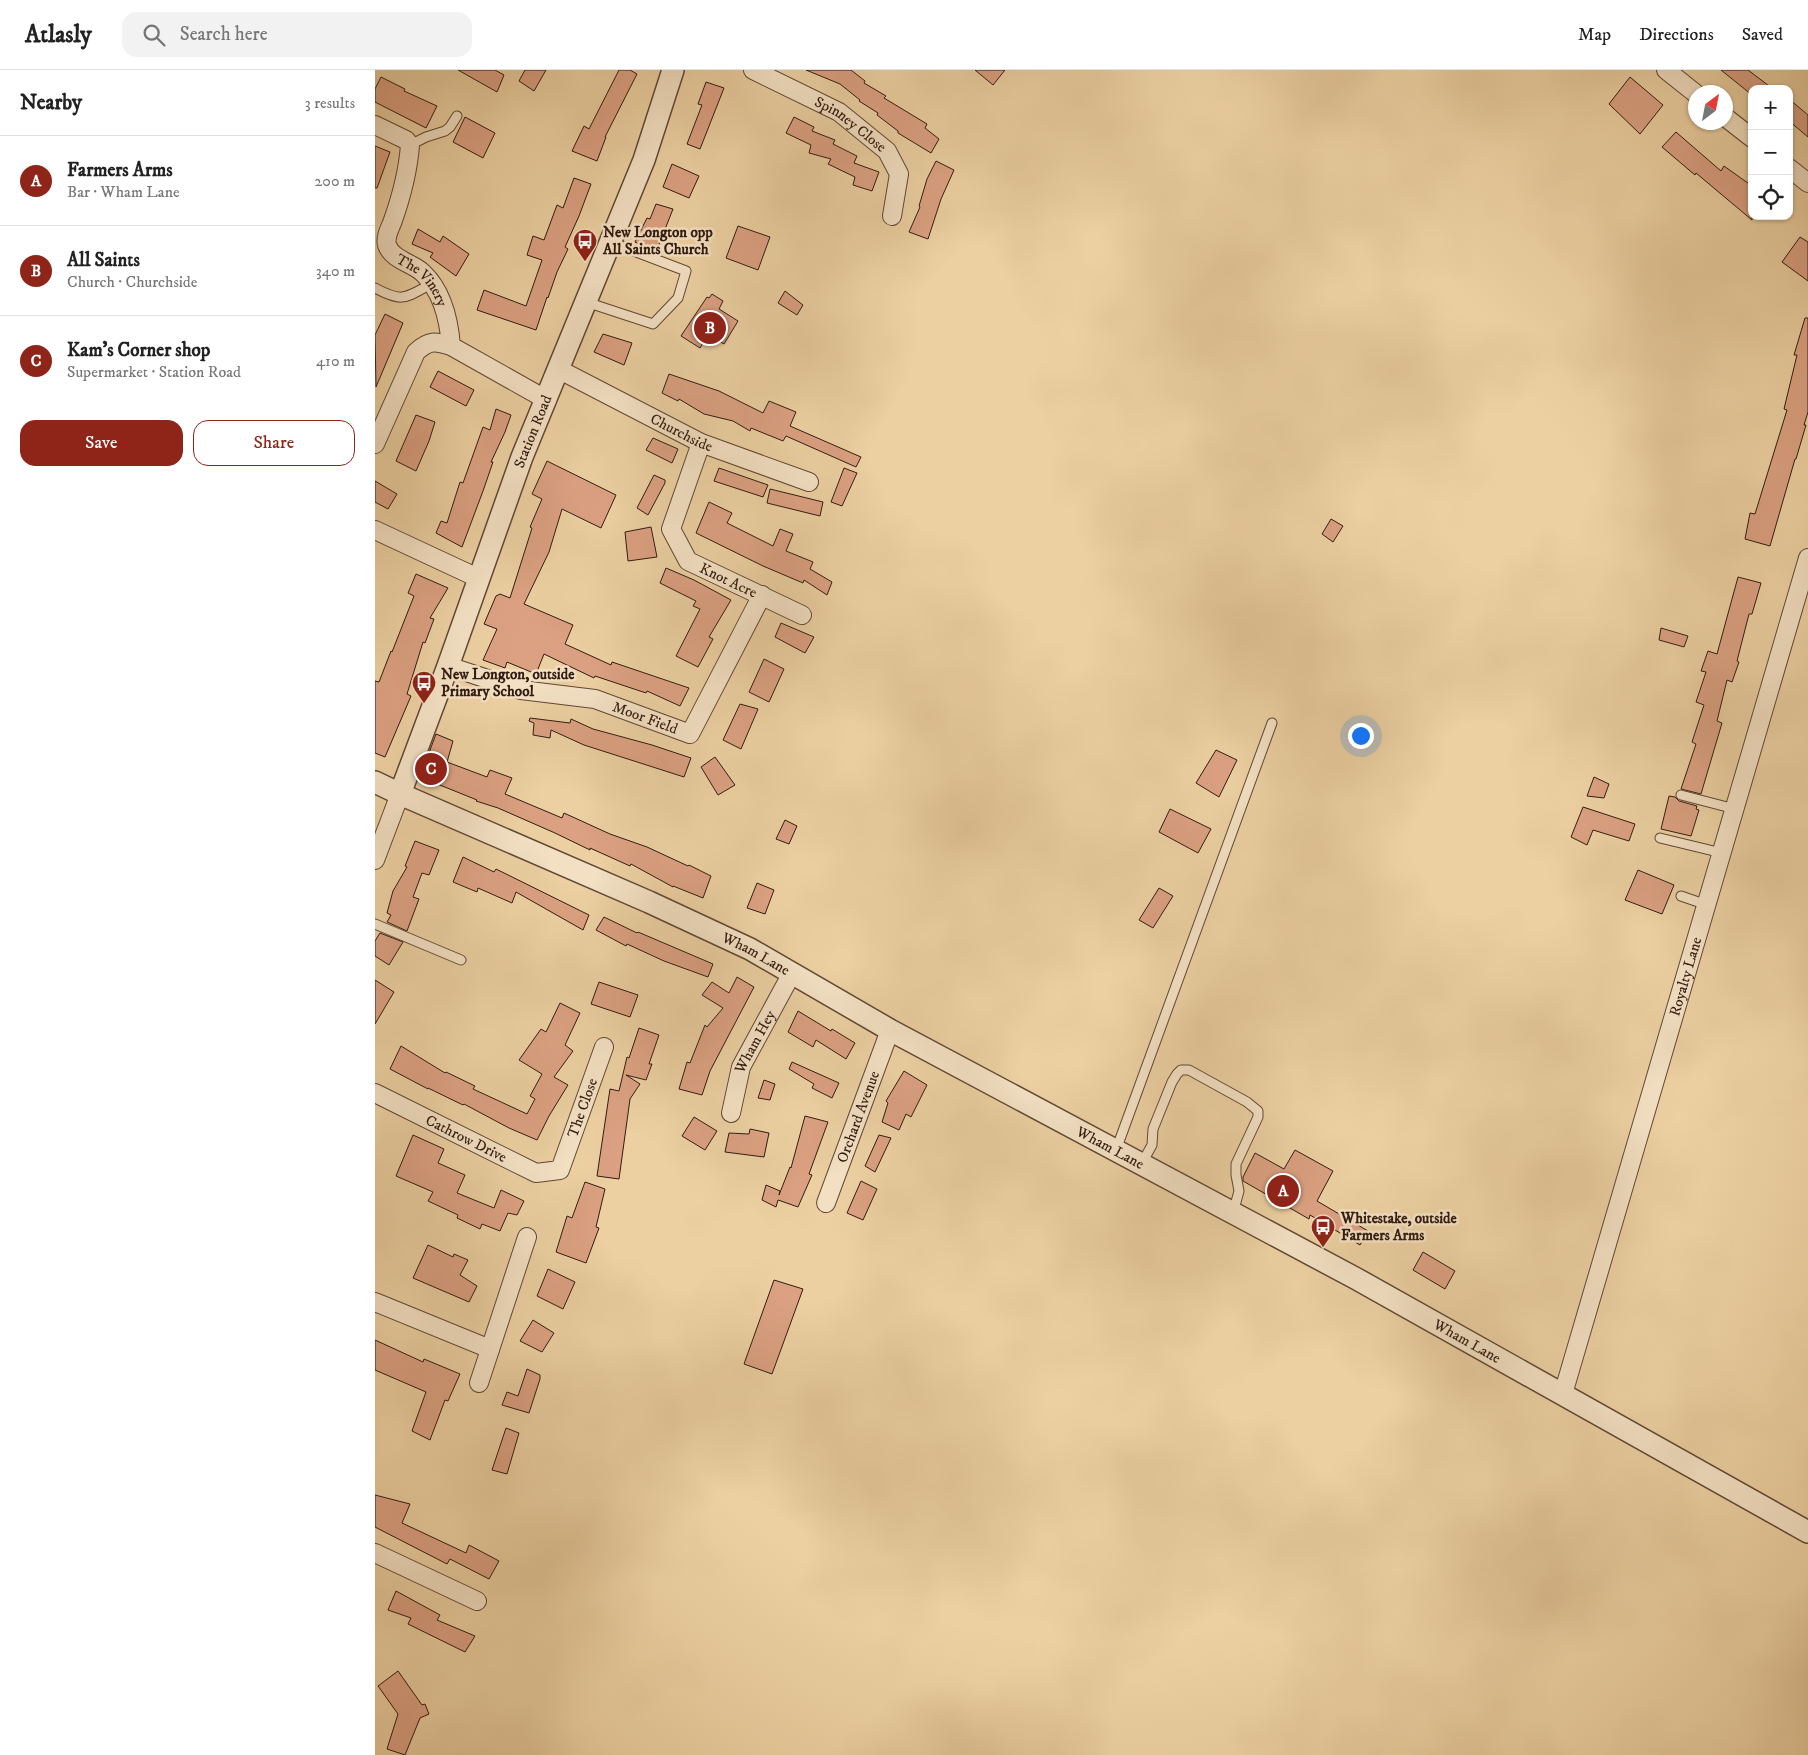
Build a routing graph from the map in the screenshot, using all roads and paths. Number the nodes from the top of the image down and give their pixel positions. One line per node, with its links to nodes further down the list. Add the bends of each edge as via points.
1 (673, 70): 13 (street, Station Road, via 644,160)
2 (753, 70): 12 (street, Spinney Close, via 839,112 887,151 899,174)
3 (1666, 70): 4 (street)
4 (1688, 87)
5 (457, 116): 9 (lane, via 445,131)
6 (1733, 123): 8 (street)
7 (375, 125): 9 (street)
8 (1748, 135)
9 (410, 145): 14 (street, The Vinery, via 400,201 387,246 394,255 423,272)
10 (1793, 171): 11 (street)
11 (1808, 183)
12 (892, 216)
13 (610, 242): 16 (street, Station Road); 16 (lane, via 686,271 678,298 653,324)
14 (431, 284): 15 (lane, via 401,298); 17 (street, The Vinery, via 449,321)
15 (375, 288)
16 (586, 302): 18 (street, Station Road)
17 (451, 346): 19 (street); 21 (street, via 436,341 416,352)
18 (558, 369): 19 (street, Station Road); 20 (street, Churchside)
19 (547, 400): 25 (street, Station Road, via 522,457)
20 (701, 443): 22 (street, Churchside); 26 (street, Knot Acre, via 671,529 688,561)
21 (375, 444)
22 (809, 482)
23 (375, 530): 25 (street)
24 (1808, 558): 27 (street, Royalty Lane)
25 (478, 578): 29 (street, Station Road)
26 (761, 596): 28 (street, Knot Acre); 29 (street, Moor Field, via 690,734 595,699 521,690)
27 (1803, 599): 34 (street, Royalty Lane)
28 (802, 614)
29 (448, 666): 32 (street, Station Road)
30 (1272, 724): 47 (lane)
31 (375, 782): 32 (street, Wham Lane)
32 (399, 794): 37 (street); 42 (street, Wham Lane, via 649,902 750,949)
33 (1681, 795): 34 (lane)
34 (1735, 809): 36 (street, Royalty Lane)
35 (1661, 838): 36 (lane)
36 (1722, 853): 39 (street, Royalty Lane)
37 (375, 860)
38 (1681, 896): 39 (lane)
39 (1707, 905): 56 (street, Royalty Lane)
40 (375, 924): 41 (lane)
41 (461, 960)
42 (791, 973): 43 (street, Wham Lane); 46 (street, Wham Hey, via 741,1067)
43 (890, 1030): 47 (street, Wham Lane); 50 (street, Orchard Avenue)
44 (605, 1046): 49 (street, The Close)
45 (375, 1093): 49 (street, Cathrow Drive, via 536,1173)
46 (731, 1113)
47 (1116, 1150): 48 (street, Wham Lane)
48 (1141, 1164): 51 (street, Wham Lane); 51 (lane, via 1151,1146 1153,1129 1172,1082 1181,1070 1189,1070 1258,1111 1236,1164 1239,1191)
49 (560, 1170)
50 (825, 1203)
51 (1233, 1214): 56 (street, Wham Lane)
52 (527, 1237): 54 (street)
53 (375, 1302): 54 (street)
54 (490, 1349): 55 (street)
55 (479, 1384)
56 (1563, 1394): 57 (street, Wham Lane)
57 (1808, 1532)
58 (375, 1552): 59 (street)
59 (477, 1601)

